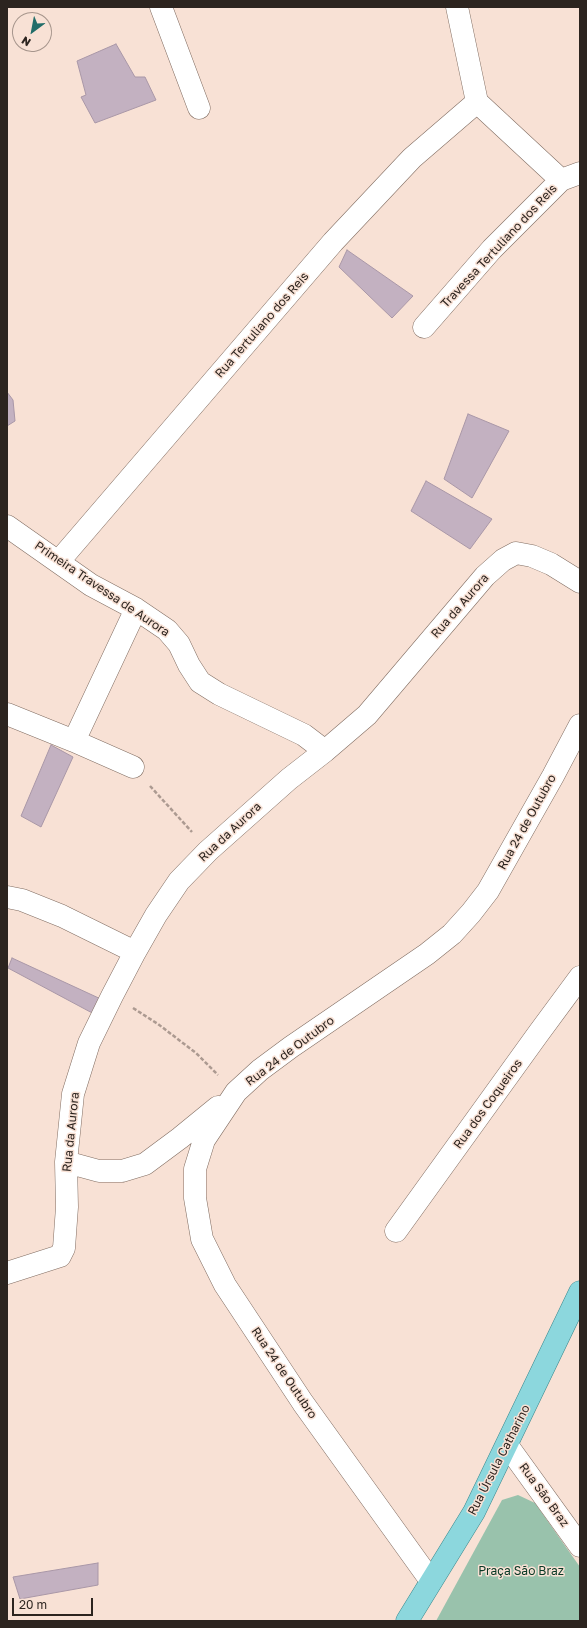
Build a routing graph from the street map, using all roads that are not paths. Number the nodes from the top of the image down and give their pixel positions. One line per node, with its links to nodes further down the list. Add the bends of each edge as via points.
1 (161, 7): 4 (street)
2 (457, 7): 3 (street)
3 (477, 102): 5 (street); 8 (street, Rua Tertuliano dos Reis, via 412,158 333,242)
4 (199, 108)
5 (571, 176): 6 (street, Travessa Tertuliano dos Reis, via 492,249)
6 (424, 327)
7 (7, 526): 8 (street, Primeira Travessa de Aurora)
8 (59, 561): 10 (street, Primeira Travessa de Aurora, via 91,585)
9 (580, 582): 14 (street, Rua da Aurora, via 551,564 532,556 516,553 503,560 485,576 367,715)
10 (136, 609): 13 (street); 14 (street, Primeira Travessa de Aurora, via 167,630 179,644 188,665 200,682 219,694 304,735)
11 (7, 714): 13 (street)
12 (580, 725): 19 (street, Rua 24 de Outubro, via 488,891 452,934 428,954 291,1047)
13 (74, 741): 15 (street)
14 (325, 751): 17 (street, Rua da Aurora, via 208,850 180,881 156,915)
15 (133, 767)
16 (7, 897): 17 (street, via 22,900 62,916)
17 (135, 952): 20 (street, Rua da Aurora, via 89,1043 73,1094)
18 (580, 978): 21 (street, Rua dos Coqueiros)
19 (236, 1092): 20 (street, via 145,1164 122,1171 99,1171); 26 (street, Rua 24 de Outubro, via 204,1140 195,1169 195,1198 202,1239 225,1285 303,1403)
20 (66, 1162): 22 (street, Rua da Aurora, via 67,1207 64,1248 60,1256)
21 (396, 1231)
22 (7, 1273)
23 (580, 1292): 24 (main road, Rua Úrsula Catharino)
24 (507, 1445): 25 (street, Rua São Braz); 26 (main road, Rua Úrsula Catharino, via 474,1512)
25 (580, 1546)
26 (431, 1581): 27 (main road, Rua Úrsula Catharino)
27 (407, 1621)

